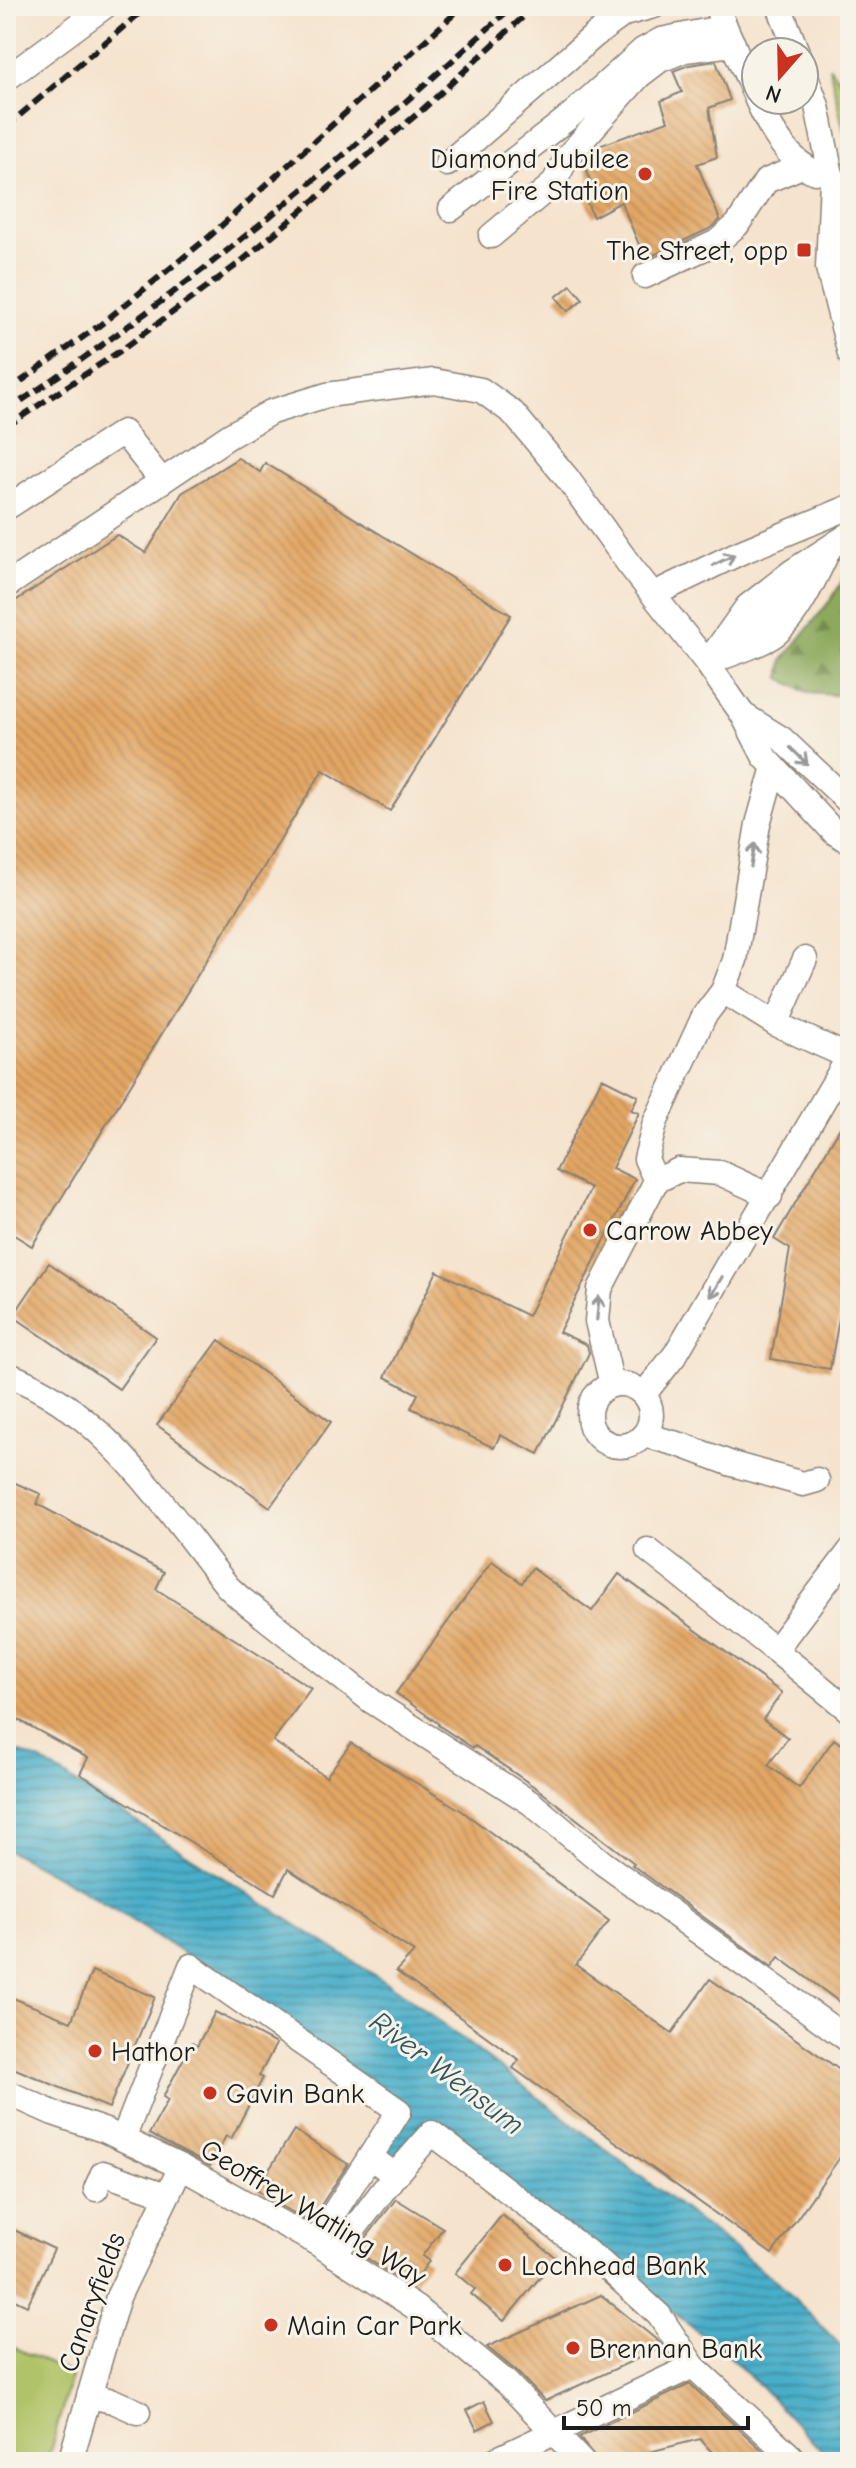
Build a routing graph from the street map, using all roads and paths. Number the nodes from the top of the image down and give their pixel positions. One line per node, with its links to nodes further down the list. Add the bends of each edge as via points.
1 (105, 6): 7 (street)
2 (654, 6): 10 (street, via 624,14 595,35)
3 (781, 12): 5 (street)
4 (720, 18): 6 (street); 13 (street, via 643,50 569,117); 14 (street, via 685,50 639,76 568,156 553,184)
5 (791, 36)
6 (740, 62)
7 (6, 79)
8 (766, 116): 11 (street)
9 (819, 116): 12 (street)
10 (447, 164)
11 (802, 166): 12 (street); 16 (street, via 766,181 737,225 717,242)
12 (832, 180): 15 (street)
13 (451, 209)
14 (491, 236)
15 (844, 236): 17 (street, via 828,268)
16 (645, 276)
17 (850, 354)
18 (162, 481): 20 (street, via 123,432); 22 (street); 23 (street, via 271,412 327,395 434,381 481,390 513,413)
19 (850, 507): 23 (street, one-way to 19)
20 (6, 508)
21 (840, 540): 24 (street, via 747,607); 24 (street, via 772,637)
22 (6, 586)
23 (654, 594): 24 (street)
24 (707, 663): 25 (street)
25 (743, 715): 26 (street); 27 (street, one-way to 27, via 782,739)
26 (774, 767): 28 (street, via 834,832); 30 (street, one-way to 26, via 735,960 758,824)
27 (850, 803)
28 (850, 842)
29 (805, 959): 31 (street)
30 (723, 991): 31 (street); 33 (street, via 704,1016 655,1123 646,1159)
31 (776, 1024): 32 (street)
32 (850, 1056): 34 (street)
33 (656, 1181): 34 (street, via 679,1170 720,1173); 36 (street, one-way to 33, via 597,1321 600,1289)
34 (770, 1196): 37 (street, one-way to 37, via 675,1355)
35 (6, 1374): 44 (street, via 33,1384 118,1449 240,1598 373,1702 531,1803 603,1863)
36 (612, 1385): 37 (street, via 630,1385); 38 (street, via 593,1400 591,1426 610,1444 632,1444)
37 (644, 1394): 38 (street, via 651,1407)
38 (644, 1435): 39 (street, via 803,1484)
39 (817, 1480)
40 (648, 1550): 42 (street)
41 (850, 1551): 42 (street)
42 (775, 1650): 43 (street)
43 (850, 1711)
44 (850, 2041)
45 (6, 2092): 46 (street, Geoffrey Watling Way)
46 (115, 2135): 47 (street, via 191,1966 399,2111); 48 (street, Geoffrey Watling Way)
47 (370, 2157): 49 (street); 52 (street)
48 (181, 2167): 51 (street, Canaryfields); 52 (street, Geoffrey Watling Way)
49 (395, 2175): 52 (street); 53 (street, via 432,2133 602,2263 659,2315)
50 (96, 2189): 51 (street, via 103,2173)
51 (166, 2195): 54 (street, Canaryfields, via 118,2297)
52 (324, 2248): 56 (street, Geoffrey Watling Way, via 416,2308 507,2383)
53 (693, 2366): 56 (street); 60 (street)
54 (89, 2396): 55 (street); 57 (street, Canaryfields)
55 (138, 2412)
56 (553, 2432): 58 (street); 59 (street, Geoffrey Watling Way)
57 (70, 2462)
58 (491, 2462)
59 (582, 2462)
60 (797, 2462)

